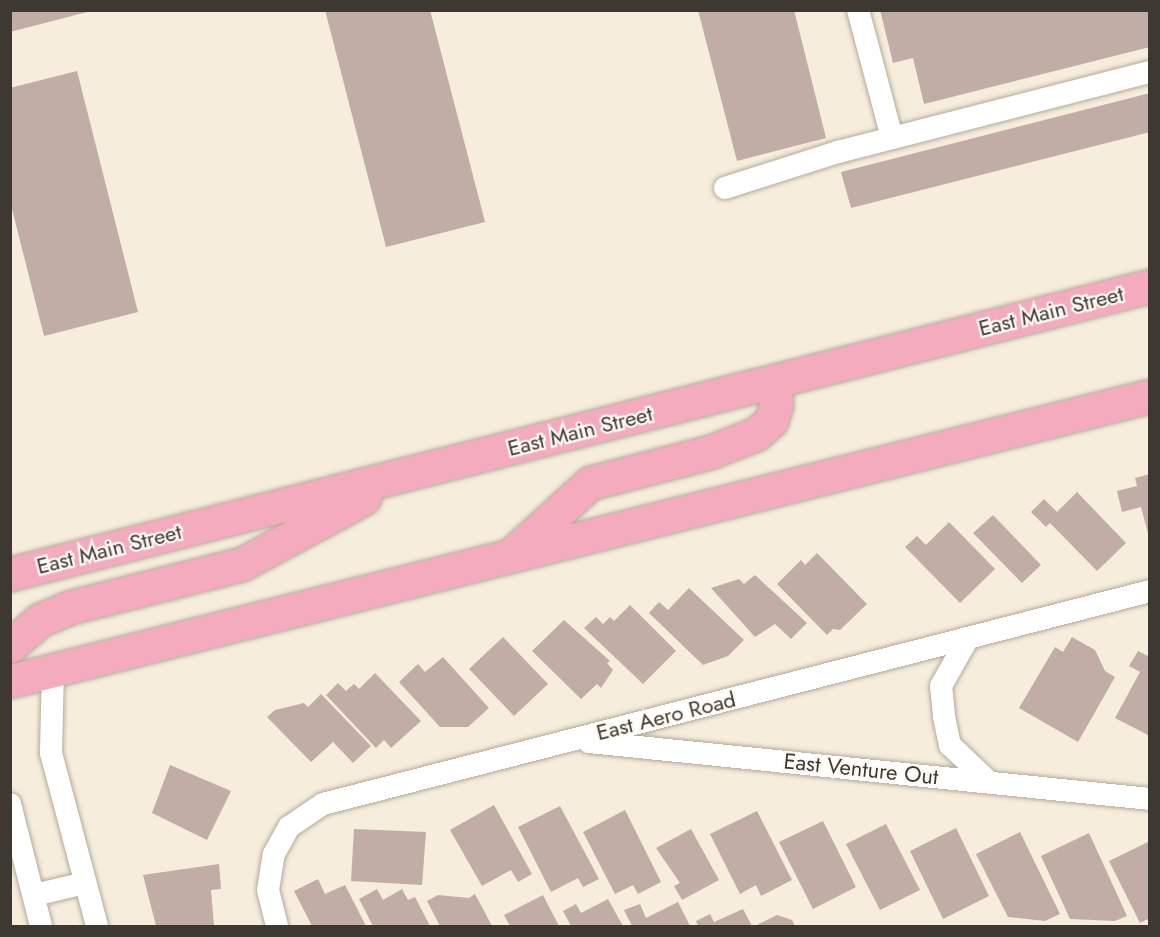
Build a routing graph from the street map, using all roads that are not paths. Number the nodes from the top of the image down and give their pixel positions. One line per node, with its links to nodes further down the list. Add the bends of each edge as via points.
1 (858, 10): 3 (lane)
2 (1149, 72): 3 (lane)
3 (892, 138): 4 (lane)
4 (725, 188)
5 (1149, 286): 6 (main road, East Main Street)
6 (775, 381): 8 (main road, East Main Street); 9 (main road, via 776,406 771,421 756,435 710,452 590,483)
7 (1149, 396): 9 (main road)
8 (408, 475): 10 (main road, East Main Street); 13 (main road, via 242,564 71,607 40,620)
9 (508, 557): 14 (main road)
10 (10, 574)
11 (1149, 591): 12 (lane, East Aero Road)
12 (968, 638): 16 (lane, East Aero Road); 17 (lane, via 941,686 944,717 950,745)
13 (10, 645)
14 (53, 670): 15 (main road); 20 (lane, via 51,753)
15 (10, 681)
16 (573, 740): 17 (lane, East Venture Out); 24 (lane, East Aero Road, via 324,804 289,827 274,854 268,890)
17 (989, 782): 18 (lane, East Venture Out)
18 (1149, 798)
19 (10, 804): 21 (lane)
20 (85, 883): 21 (lane); 23 (lane)
21 (34, 895): 22 (lane)
22 (41, 927)
23 (97, 927)
24 (277, 927)

